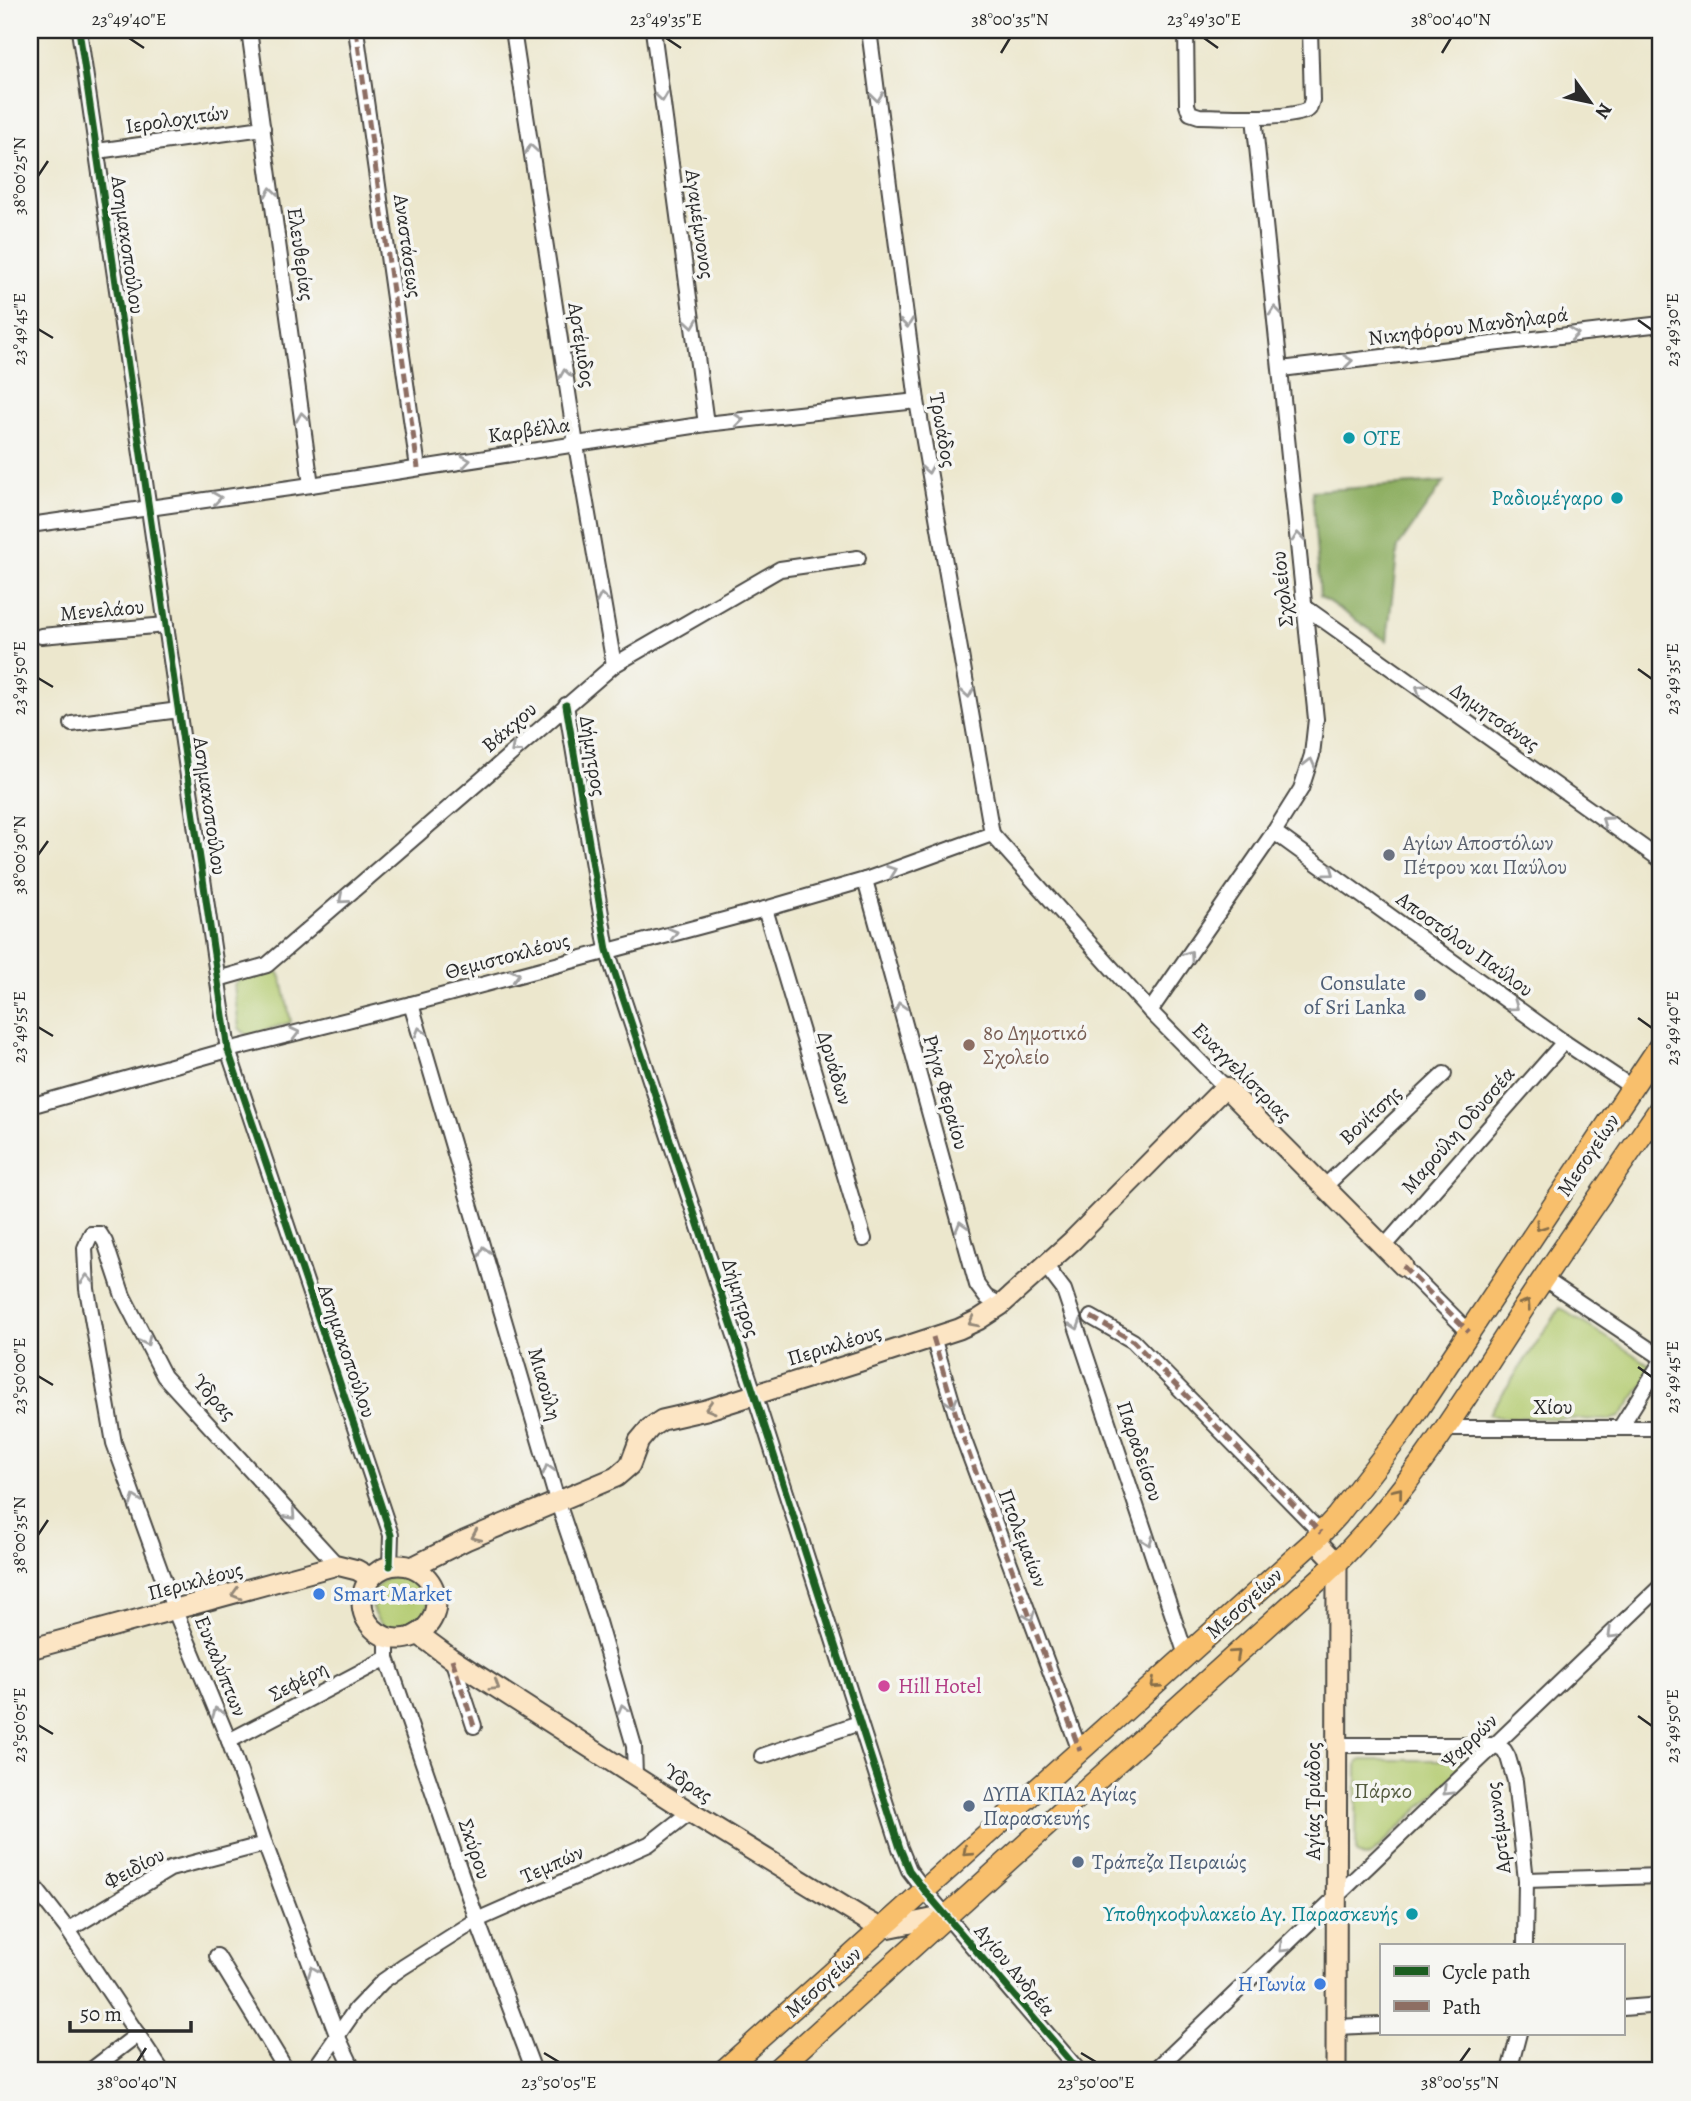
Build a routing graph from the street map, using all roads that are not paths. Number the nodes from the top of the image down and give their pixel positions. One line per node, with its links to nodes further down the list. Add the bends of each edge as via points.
1 (79, 30): 11 (street, Ασημακοπούλου)
2 (249, 30): 10 (street, Ελευθερίας)
3 (356, 30): 17 (street, Αναστάσεως)
4 (513, 30): 16 (street, Αρτέμιδος, one-way to 4)
5 (653, 30): 15 (street, Αγαμέμνονος, one-way to 15)
6 (869, 30): 14 (street, Τρωάδος, one-way to 14)
7 (1186, 30): 9 (street, via 1190,113)
8 (1310, 30): 9 (street, via 1309,109)
9 (1254, 117): 13 (street, Σχολείου, one-way to 9)
10 (263, 128): 11 (street, Ιερολοχιτών); 18 (street, Ελευθερίας, one-way to 10)
11 (97, 151): 19 (street, Ασημακοπούλου)
12 (1661, 324): 13 (street, Νικηφόρου Μανδηλαρά, one-way to 12)
13 (1280, 369): 22 (street, Σχολείου, one-way to 13)
14 (917, 401): 15 (street, Καρβέλλα, one-way to 14); 30 (street, Τρωάδος, one-way to 30)
15 (706, 424): 16 (street, Καρβέλλα)
16 (576, 445): 17 (street, Καρβέλλα, one-way to 16); 25 (street, Αρτέμιδος, one-way to 16)
17 (418, 468): 18 (street, Καρβέλλα)
18 (311, 485): 19 (street, Καρβέλλα, one-way to 18)
19 (149, 508): 20 (street, Καρβέλλα); 23 (street, Ασημακοπούλου)
20 (30, 525)
21 (858, 558): 25 (street, Βάκχου, via 780,569)
22 (1305, 607): 29 (street, Σχολείου, one-way to 22, via 1301,789 1315,737); 31 (street, Δημητσάνας, one-way to 22)
23 (166, 625): 24 (street, Μενελάου); 27 (street, Ασημακοπούλου)
24 (41, 636)
25 (614, 665): 26 (street, Βάκχου)
26 (566, 705): 34 (street, Δήμητρος); 35 (street, Βάκχου, one-way to 35, via 267,965)
27 (178, 709): 28 (street); 35 (street, Ασημακοπούλου)
28 (72, 723)
29 (1274, 832): 37 (street, Σχολείου, one-way to 29); 38 (street, Αποστόλου Παύλου, one-way to 38)
30 (992, 834): 32 (street, Θεμιστοκλέους, one-way to 30); 37 (street, Ευαγγελίστριας)
31 (1661, 860)
32 (865, 880): 33 (street, Θεμιστοκλέους); 53 (street, Ρήγα Φεραίου, one-way to 32, via 977,1285)
33 (765, 909): 34 (street, Θεμιστοκλέους, one-way to 33); 48 (street, Δρυάδων)
34 (607, 950): 36 (street, Θεμιστοκλέους, one-way to 34); 58 (street, Δήμητρος)
35 (218, 979): 40 (street, Ασημακοπούλου)
36 (411, 1004): 40 (street, Θεμιστοκλέους, one-way to 36); 62 (street, Μιαούλη, one-way to 36)
37 (1150, 1011): 42 (street, Ευαγγελίστριας)
38 (1564, 1042): 43 (street, Αποστόλου Παύλου); 49 (street, Μαρούλη Οδυσσέα)
39 (1661, 1044): 43 (main road, Μεσογείων)
40 (229, 1050): 44 (street, Θεμιστοκλέους); 66 (street, Ασημακοπούλου, via 391,1535)
41 (1444, 1074): 46 (street, Βονίτσης)
42 (1225, 1087): 46 (street, Ευαγγελίστριας); 50 (street, Περικλέους)
43 (1633, 1088): 55 (main road, Μεσογείων, one-way to 55)
44 (30, 1106)
45 (1661, 1107): 52 (main road, Μεσογείων)
46 (1324, 1187): 49 (street, Ευαγγελίστριας)
47 (100, 1234): 65 (street, Ύδρας, one-way to 65, via 122,1296 164,1376); 70 (street, Ευκαλύπτων, one-way to 47, via 114,1443 87,1289 85,1248 91,1234)
48 (864, 1239)
49 (1384, 1247): 51 (street, Ευαγγελίστριας)
50 (1045, 1265): 53 (street, Περικλέους); 74 (street, Παραδείσου, one-way to 74, via 1064,1290)
51 (1403, 1266): 55 (street, Ευαγγελίστριας)
52 (1543, 1278): 57 (street); 59 (main road, Μεσογείων, one-way to 52)
53 (1001, 1305): 56 (street, Περικλέους, one-way to 56, via 959,1329)
54 (1091, 1317): 63 (street, via 1133,1341)
55 (1469, 1332): 63 (main road, Μεσογείων, via 1404,1430)
56 (933, 1337): 58 (street, Περικλέους); 82 (street, Πτολεμαίων, one-way to 82, via 962,1435)
57 (1661, 1359): 60 (street)
58 (754, 1393): 62 (street, Περικλέους, one-way to 62, via 662,1420 639,1441 630,1465 616,1477); 77 (street, Δήμητρος)
59 (1445, 1428): 60 (street, Χίου); 64 (main road, Μεσογείων, one-way to 59)
60 (1620, 1428): 61 (street, Χίου)
61 (1661, 1428)
62 (557, 1500): 67 (street, Περικλέους, one-way to 67); 84 (street, Μιαούλη, one-way to 62, via 634,1746)
63 (1318, 1537): 64 (street); 74 (main road, Μεσογείων)
64 (1337, 1563): 80 (street, Αγίας Τριάδος); 92 (main road, Μεσογείων, one-way to 64)
65 (337, 1565): 68 (street); 70 (street, Περικλέους, one-way to 70)
66 (390, 1566): 67 (street); 68 (street)
67 (412, 1567): 71 (street, via 424,1575 436,1599 428,1625)
68 (371, 1578): 72 (street, via 362,1607 370,1625)
69 (1661, 1587): 81 (street, Ψαρρών, one-way to 81)
70 (176, 1611): 73 (street, Περικλέους); 79 (street, Ευκαλύπτων, one-way to 70)
71 (418, 1634): 72 (street); 76 (street, Ύδρας)
72 (387, 1637): 75 (street, Σκύρου)
73 (30, 1649)
74 (1186, 1655): 82 (main road, Μεσογείων, one-way to 82)
75 (387, 1658): 79 (street, Σεφέρη); 93 (street, Σκύρου)
76 (452, 1659): 78 (street); 84 (street, Ύδρας, one-way to 84)
77 (859, 1723): 83 (street); 90 (street, Δήμητρος, via 900,1848)
78 (474, 1726)
79 (229, 1741): 86 (street, Ευκαλύπτων)
80 (1336, 1745): 81 (street); 91 (street, Αγίας Τριάδος)
81 (1495, 1745): 88 (street, Αρτέμωνος, via 1512,1764); 91 (street, Ψαρρών, one-way to 91)
82 (1080, 1751): 90 (main road, Μεσογείων, one-way to 90)
83 (762, 1756)
84 (635, 1776): 85 (street, Ύδρας)
85 (691, 1812): 93 (street, Τεμπών, via 642,1847); 94 (street, Ύδρας)
86 (265, 1844): 95 (street, Φειδίου, via 170,1869); 103 (street, Ευκαλύπτων, one-way to 86)
87 (1661, 1876): 88 (street)
88 (1526, 1880): 96 (street, Αρτέμωνος)
89 (30, 1881): 95 (street)
90 (925, 1891): 92 (street, Αγίου Ανδρέα); 94 (main road, Μεσογείων)
91 (1336, 1897): 101 (street, Αγίας Τριάδος); 114 (street, Ψαρρών, one-way to 114)
92 (946, 1916): 94 (street); 112 (main road, Μεσογείων); 113 (street, Αγίου Ανδρέα)
93 (477, 1920): 103 (street, Τεμπών, via 383,1981); 110 (street, Σκύρου)
94 (882, 1929): 111 (main road, Μεσογείων)
95 (68, 1930): 102 (street)
96 (1525, 1944)
97 (218, 1956): 107 (street)
98 (1661, 2005): 99 (street)
99 (1624, 2008)
100 (1380, 2025): 101 (street)
101 (1336, 2027): 115 (street, Αγίας Τριάδος)
102 (138, 2034): 105 (street); 106 (street)
103 (337, 2035): 108 (street, Τεμπών); 109 (street, Ευκαλύπτων)
104 (1518, 2035): 116 (street)
105 (90, 2071)
106 (162, 2071)
107 (287, 2071)
108 (313, 2071)
109 (354, 2071)
110 (534, 2071)
111 (723, 2071)
112 (775, 2071)
113 (1079, 2071)
114 (1154, 2071)
115 (1336, 2071)
116 (1509, 2071)

